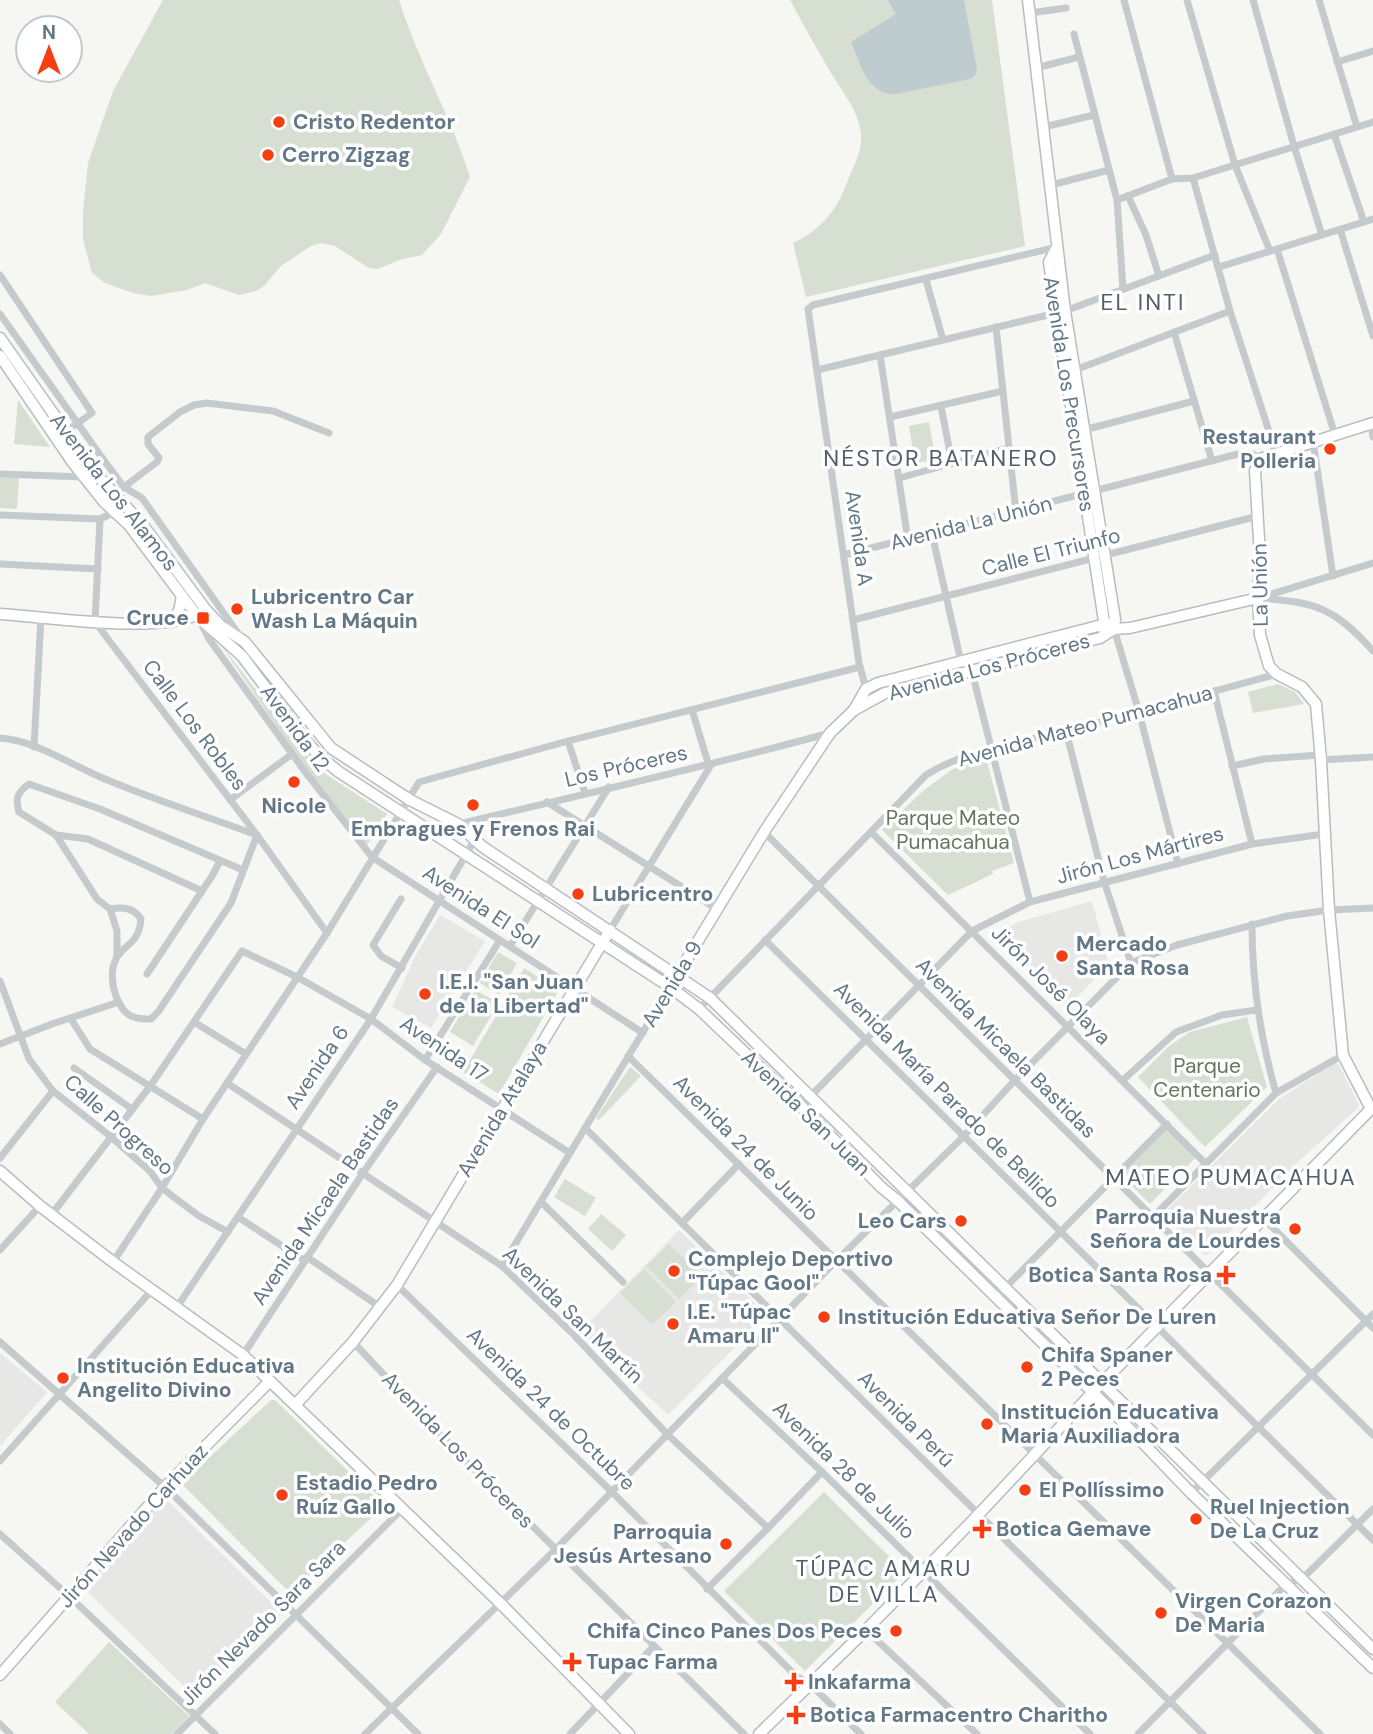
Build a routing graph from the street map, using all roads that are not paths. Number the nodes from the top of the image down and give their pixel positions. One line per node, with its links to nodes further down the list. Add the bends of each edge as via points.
1 (1028, 0): 7 (street, Avenida Los Precursores)
2 (1187, 0): 19 (street)
3 (1253, 0): 18 (street)
4 (1320, 0): 11 (street)
5 (1124, 1): 22 (street)
6 (1066, 8): 7 (street)
7 (1030, 13): 12 (street, Avenida Los Precursores)
8 (1074, 34): 10 (street)
9 (1373, 51): 11 (street)
10 (1079, 57): 12 (street); 13 (street)
11 (1337, 62): 16 (street)
12 (1036, 68): 15 (street, Avenida Los Precursores)
13 (1094, 115): 15 (street); 20 (street)
14 (1373, 122): 16 (street)
15 (1044, 127): 23 (street, Avenida Los Precursores)
16 (1357, 127): 17 (street)
17 (1334, 134): 18 (street); 27 (street)
18 (1294, 146): 19 (street); 29 (street)
19 (1235, 164): 21 (street); 31 (street)
20 (1110, 170): 23 (street); 25 (street)
21 (1193, 178): 22 (street); 32 (street)
22 (1172, 179): 24 (street)
23 (1051, 185): 30 (street, Avenida Los Precursores)
24 (1128, 196): 25 (street); 35 (street)
25 (1117, 200): 37 (street)
26 (1373, 219): 27 (street)
27 (1364, 222): 28 (street)
28 (1340, 229): 29 (street); 43 (street)
29 (1322, 235): 31 (street)
30 (1057, 247): 36 (street); 39 (street, Avenida Los Precursores)
31 (1274, 250): 33 (street); 59 (street)
32 (1215, 255): 33 (street); 35 (street)
33 (1219, 267): 38 (street)
34 (0, 275): 55 (street, via 92,413)
35 (1159, 276): 37 (street)
36 (926, 279): 45 (street); 48 (street, Avenida A, via 808,309)
37 (1123, 289): 39 (street)
38 (1230, 311): 42 (street); 63 (street)
39 (1061, 312): 41 (street); 49 (street, Avenida Los Precursores); 72 (street, Avenida Los Precursores)
40 (0, 314): 55 (street)
41 (996, 327): 45 (street); 50 (street)
42 (1174, 332): 49 (street); 51 (street)
43 (1373, 336)
44 (0, 338): 57 (street, Avenida Los Alamos)
45 (943, 340): 46 (street)
46 (880, 355): 48 (street); 53 (street)
47 (0, 356): 68 (street, Avenida Los Alamos)
48 (817, 370): 82 (street, Avenida A)
49 (1075, 370): 56 (street, Avenida Los Precursores)
50 (1003, 391): 52 (street); 62 (street)
51 (1194, 401): 56 (street); 66 (street)
52 (941, 406): 53 (street); 67 (street)
53 (890, 417): 70 (street)
54 (1372, 423): 59 (street); 60 (street)
55 (77, 424): 57 (street); 65 (street)
56 (1084, 430): 72 (street, Avenida Los Precursores)
57 (65, 432): 68 (street, Avenida Los Alamos)
58 (329, 433): 71 (street, via 273,411 207,402 194,405 148,437 159,458)
59 (1335, 435): 61 (street)
60 (1373, 437)
61 (1313, 441): 63 (street); 87 (street)
62 (1008, 448): 67 (street); 76 (street)
63 (1276, 453): 64 (street)
64 (1259, 458): 66 (street, Avenida La Unión, via 1246,453); 78 (street, La Unión, via 1255,471)
65 (103, 459): 68 (street); 71 (street)
66 (1212, 461): 72 (street, Avenida La Unión)
67 (952, 463): 70 (street)
68 (88, 473): 69 (street); 73 (street, Avenida Los Alamos); 74 (street, Avenida Los Alamos)
69 (0, 474)
70 (899, 478): 81 (street)
71 (124, 487): 73 (street); 91 (street, via 142,498)
72 (1089, 493): 76 (street, Avenida La Unión); 83 (street, Avenida Los Precursores)
73 (114, 495): 74 (street); 92 (street, Avenida Los Alamos, via 143,525)
74 (104, 502): 75 (street, Avenida Los Alamos)
75 (115, 512): 79 (street); 88 (street, Avenida Los Alamos)
76 (1016, 512): 80 (street, Avenida La Unión)
77 (0, 514): 79 (street)
78 (1258, 516): 83 (street, Calle El Triunfo); 90 (street, La Unión)
79 (100, 519): 86 (street)
80 (932, 534): 81 (street, Avenida La Unión); 89 (street)
81 (908, 540): 82 (street, Avenida La Unión)
82 (844, 555): 95 (street, Avenida A)
83 (1099, 558): 89 (street, Calle El Triunfo); 98 (street, Avenida Los Precursores)
84 (1373, 563): 87 (street, Avenida Los Próceres)
85 (0, 564): 86 (street)
86 (98, 569): 96 (street)
87 (1333, 576): 90 (street, Avenida Los Próceres)
88 (182, 596): 92 (street, Avenida Los Alamos); 97 (street)
89 (946, 596): 95 (street, Calle El Triunfo); 101 (street)
90 (1258, 598): 98 (street, Avenida Los Próceres); 100 (street, via 1299,601 1325,609 1352,627); 104 (street, La Unión, via 1260,635 1269,666)
91 (217, 604): 92 (street); 99 (street)
92 (201, 613): 97 (street); 99 (street, Avenida San Juan); 116 (street, Avenida 12, via 209,639); 126 (street, Avenida San Juan, via 242,656 319,756)
93 (0, 614): 94 (street)
94 (41, 617): 96 (street); 114 (street)
95 (853, 620): 102 (street, Avenida A)
96 (95, 622): 97 (street); 124 (street, Calle Los Robles)
97 (171, 622)
98 (1114, 629): 101 (street, Avenida Los Próceres, via 1098,626); 103 (street, Avenida Los Próceres, via 1100,638); 109 (street, Avenida Los Precursores)
99 (244, 642): 123 (street, Avenida San Juan, via 331,748)
100 (1373, 651)
101 (961, 662): 105 (street, Avenida Los Próceres)
102 (860, 667): 105 (street, Avenida A); 107 (street)
103 (972, 672): 108 (street, Avenida Los Próceres, via 885,694); 115 (street)
104 (1277, 674): 106 (street, Avenida Mateo Pumacahua); 118 (street, via 1302,687 1316,704)
105 (866, 689): 108 (street, Avenida Los Próceres)
106 (1214, 691): 109 (street, Avenida Mateo Pumacahua); 120 (street)
107 (692, 710): 113 (street); 119 (street)
108 (854, 710): 111 (street, Avenida 9)
109 (1139, 712): 110 (street, Avenida Mateo Pumacahua); 140 (street, Avenida Los Precursores)
110 (1066, 731): 115 (street, Avenida Mateo Pumacahua); 143 (street)
111 (830, 733): 119 (street, Los Próceres); 130 (street, Avenida 9)
112 (0, 738): 114 (street)
113 (568, 741): 122 (street); 123 (street, via 421,781)
114 (34, 747): 134 (street, via 108,781)
115 (990, 749): 131 (street, Avenida Mateo Pumacahua, via 948,762 926,775); 150 (street)
116 (292, 754): 124 (street); 138 (street, Avenida 12)
117 (1373, 757): 118 (street)
118 (1321, 758): 120 (street, via 1274,757); 132 (street)
119 (710, 766): 121 (street, Los Próceres); 141 (street, Avenida Atalaya)
120 (1233, 766): 136 (street)
121 (609, 787): 122 (street, Los Próceres); 128 (street)
122 (585, 793): 125 (street, Los Próceres)
123 (409, 799): 126 (street); 127 (street, Avenida San Juan)
124 (230, 800): 134 (street, Calle Los Robles)
125 (547, 802): 127 (street, Los Próceres); 128 (street)
126 (400, 812): 129 (street, Avenida San Juan); 138 (street)
127 (458, 824): 129 (street, Los Próceres); 135 (street, Avenida San Juan)
128 (584, 827): 141 (street); 145 (street)
129 (430, 831): 137 (street, Avenida San Juan)
130 (764, 832): 144 (street, Avenida Micaela Bastidas); 153 (street, Avenida 9)
131 (871, 832): 144 (street, Avenida Mateo Pumacahua); 157 (street, Jirón José Olaya)
132 (1324, 834): 136 (street, Jirón Los Mártires); 154 (street)
133 (56, 835): 139 (street, via 19,812 15,800 29,784); 146 (street, via 88,839); 152 (street, via 97,899)
134 (257, 835): 142 (street); 158 (street, Calle Los Robles)
135 (475, 839): 137 (street, Avenida 6); 145 (street, Avenida San Juan)
136 (1252, 844): 140 (street, Jirón Los Mártires)
137 (466, 855): 148 (street, Avenida 6); 149 (street, Avenida San Juan)
138 (372, 857): 148 (street, Avenida El Sol); 158 (street)
139 (220, 861): 142 (street); 146 (street)
140 (1178, 864): 143 (street, Jirón Los Mártires)
141 (649, 867): 153 (street); 156 (street, Avenida Atalaya)
142 (243, 870): 174 (street, via 231,903 158,1012 151,1019 139,1019)
143 (1104, 881): 150 (street, Jirón Los Mártires); 164 (street)
144 (816, 886): 160 (street, Avenida Mateo Pumacahua); 170 (street, Avenida Micaela Bastidas)
145 (546, 889): 149 (street); 156 (street, Avenida San Juan)
146 (202, 891): 166 (street)
147 (401, 899): 165 (street, via 373,945 381,956)
148 (439, 901): 159 (street, Avenida El Sol); 165 (street, Avenida 6)
149 (538, 901): 161 (street, Avenida San Juan); 162 (street)
150 (1030, 902): 157 (street, Jirón Los Mártires)
151 (1373, 908): 154 (street)
152 (110, 909): 163 (street, via 117,931); 163 (street, via 130,909 141,919 130,946)
153 (717, 909): 167 (street, Avenida 9)
154 (1329, 910): 155 (street); 186 (street)
155 (1252, 924): 164 (street); 176 (street)
156 (610, 930): 161 (street, Avenida Atalaya); 167 (street, Avenida San Juan)
157 (972, 931): 170 (street, Jirón Los Mártires); 180 (street, Jirón José Olaya)
158 (327, 933): 168 (street)
159 (499, 940): 162 (street, Avenida El Sol); 188 (street)
160 (765, 940): 173 (street, Avenida Mateo Pumacahua); 183 (street, Avenida María Parado de Bellido)
161 (602, 943): 171 (street, Avenida San Juan); 172 (street, Avenida Atalaya)
162 (510, 946): 172 (street, Avenida El Sol)
163 (117, 956): 174 (street, via 111,971)
164 (1131, 963): 180 (street)
165 (402, 968): 178 (street, Avenida 6)
166 (148, 974)
167 (678, 974): 171 (street, Avenida 9); 173 (street, Avenida San Juan)
168 (297, 978): 178 (street, Avenida 17); 179 (street, Avenida 17, via 242,951); 185 (street)
169 (0, 981): 182 (street, Calle Progreso)
170 (917, 985): 183 (street, Jirón Los Mártires); 191 (street, Avenida Micaela Bastidas)
171 (670, 987): 175 (street, Avenida San Juan); 181 (street, Avenida 9)
172 (575, 989): 181 (street, Avenida El Sol); 200 (street, Avenida Atalaya)
173 (710, 998): 175 (street, Avenida Mateo Pumacahua); 197 (street, Avenida San Juan)
174 (119, 1002): 177 (street)
175 (699, 1009): 198 (street, Avenida San Juan)
176 (1256, 1010): 192 (street, via 1222,1015 1176,1032); 196 (street)
177 (71, 1019): 182 (street); 194 (street, via 90,1049)
178 (371, 1019): 188 (street, Avenida 17); 205 (street, Avenida 6)
179 (194, 1022): 185 (street); 194 (street)
180 (1068, 1026): 191 (street); 192 (street, Jirón José Olaya)
181 (643, 1033): 187 (street, Avenida 9)
182 (19, 1037): 184 (street); 195 (street, Calle Progreso)
183 (865, 1039): 197 (street, Jirón Los Mártires); 207 (street, Avenida María Parado de Bellido)
184 (1, 1045)
185 (246, 1054): 193 (street)
186 (1343, 1055): 196 (street); 201 (street)
187 (628, 1056): 204 (street, Avenida 9); 210 (street, Avenida 24 de Junio)
188 (425, 1060): 189 (street, Avenida 17)
189 (436, 1067): 200 (street, Avenida 17); 213 (street, Avenida Micaela Bastidas)
190 (74, 1068): 199 (street)
191 (1015, 1080): 207 (street); 214 (street, Avenida Micaela Bastidas)
192 (1123, 1080): 203 (street, Jirón José Olaya)
193 (227, 1083): 202 (street); 205 (street, Avenida San Martín)
194 (151, 1086): 199 (street); 202 (street)
195 (53, 1091): 206 (street, Calle Progreso); 209 (street)
196 (1276, 1093): 211 (street)
197 (810, 1096): 198 (street, Jirón Los Mártires); 216 (street, Avenida San Juan)
198 (801, 1106): 217 (street, Avenida San Juan)
199 (132, 1109): 206 (street)
200 (502, 1109): 208 (street, Avenida 17); 224 (street, Avenida Atalaya)
201 (1372, 1111): 223 (street)
202 (203, 1119): 215 (street)
203 (1167, 1124): 211 (street, Jirón José Olaya); 214 (street)
204 (585, 1128): 208 (street, Avenida 9); 225 (street, Avenida Perú)
205 (296, 1129): 213 (street, Avenida San Martín); 221 (street, Avenida 6)
206 (110, 1136): 215 (street, Calle Progreso); 220 (street)
207 (963, 1137): 216 (street); 227 (street, Avenida María Parado de Bellido)
208 (570, 1153): 218 (street, Avenida 9)
209 (0, 1158)
210 (738, 1164): 225 (street); 230 (street, Avenida 24 de Junio)
211 (1206, 1164): 222 (street)
212 (0, 1171): 219 (street)
213 (363, 1173): 224 (street, Avenida San Martín); 229 (street, Avenida Micaela Bastidas)
214 (1113, 1178): 222 (street, Avenida Micaela Bastidas); 227 (street)
215 (162, 1188): 226 (street, Calle Progreso); 231 (street)
216 (907, 1192): 217 (street); 236 (street, Avenida San Juan)
217 (898, 1201): 230 (street); 238 (street, Avenida San Juan)
218 (541, 1202): 232 (street, Avenida 9); 234 (street)
219 (40, 1206): 220 (street); 228 (street)
220 (52, 1214): 231 (street)
221 (238, 1217): 226 (street, Avenida 6); 229 (street)
222 (1153, 1217): 233 (street, Avenida Micaela Bastidas)
223 (1264, 1219): 233 (street); 243 (street)
224 (435, 1221): 232 (street, Avenida San Martín); 235 (street, Avenida Atalaya)
225 (682, 1223): 242 (street, Avenida Perú)
226 (228, 1232): 239 (street, Avenida 6)
227 (1061, 1232): 236 (street); 244 (street, Avenida María Parado de Bellido)
228 (0, 1250)
229 (306, 1259): 240 (street); 248 (street, Avenida Micaela Bastidas)
230 (836, 1261): 242 (street); 259 (street, Avenida 24 de Junio)
231 (113, 1262): 237 (street)
232 (502, 1266): 257 (street, Avenida San Martín)
233 (1210, 1274): 244 (street); 249 (street, Avenida Micaela Bastidas)
234 (623, 1282)
235 (397, 1285): 240 (street, Avenida Atalaya); 264 (street, Avenida 24 de Octubre)
236 (1005, 1288): 238 (street); 252 (street, Avenida San Juan)
237 (152, 1290): 239 (street); 253 (street)
238 (996, 1297): 254 (street, Avenida San Juan)
239 (177, 1307): 248 (street)
240 (380, 1307): 247 (street, Avenida Atalaya)
241 (1373, 1314): 243 (street)
242 (780, 1319): 250 (street); 268 (street, Avenida Perú)
243 (1365, 1320): 245 (street); 249 (street)
244 (1157, 1326): 252 (street); 256 (street, Avenida María Parado de Bellido)
245 (1373, 1328)
246 (0, 1342): 253 (street)
247 (353, 1342): 255 (street, Avenida Atalaya); 273 (street, Avenida Los Próceres)
248 (243, 1355): 251 (street)
249 (1311, 1374): 256 (street); 258 (street, Avenida Micaela Bastidas)
250 (723, 1379): 257 (street); 261 (street, Avenida 28 de Julio)
251 (270, 1381): 255 (street); 263 (street, Jirón Nevado Carhuaz)
252 (1102, 1383): 254 (street); 262 (street, Avenida San Juan)
253 (59, 1392): 260 (street); 263 (street)
254 (1093, 1392): 259 (street); 265 (street, Avenida San Juan)
255 (296, 1404): 266 (street)
256 (1258, 1429): 262 (street); 269 (street, Avenida María Parado de Bellido)
257 (668, 1435): 264 (street); 270 (street, Avenida San Martín)
258 (1373, 1435)
259 (1035, 1455): 268 (street); 282 (street, Avenida 24 de Junio)
260 (0, 1461)
261 (822, 1472): 270 (street); 274 (street, Avenida 28 de Julio)
262 (1202, 1482): 265 (street); 275 (street, Avenida San Juan)
263 (165, 1487): 278 (street, Jirón Nevado Carhuaz); 280 (street)
264 (612, 1492): 273 (street); 277 (street, Avenida 24 de Octubre)
265 (1191, 1493): 276 (street, Avenida San Juan)
266 (403, 1508): 279 (street); 280 (street, Jirón Nevado Sara Sara)
267 (1373, 1508): 269 (street)
268 (979, 1514): 274 (street); 288 (street, Avenida Perú)
269 (1357, 1525): 272 (street, Avenida María Parado de Bellido); 275 (street)
270 (768, 1528): 277 (street)
271 (0, 1534): 278 (street)
272 (1373, 1540)
273 (555, 1550): 279 (street); 283 (street, Avenida Los Próceres)
274 (923, 1571): 281 (street); 304 (street, Avenida 28 de Julio)
275 (1302, 1579): 276 (street); 284 (street, Avenida San Juan)
276 (1286, 1584): 282 (street); 285 (street, Avenida San Juan)
277 (707, 1588): 287 (street, Avenida 24 de Octubre, via 796,1676)
278 (69, 1596): 286 (street, Jirón Nevado Carhuaz); 291 (street)
279 (500, 1603): 289 (street); 290 (street)
280 (295, 1614): 290 (street); 291 (street, Jirón Nevado Sara Sara)
281 (866, 1630): 287 (street); 303 (street)
282 (1227, 1642): 288 (street); 307 (street, Avenida 24 de Junio)
283 (653, 1647): 289 (street); 300 (street, Avenida Los Próceres)
284 (1373, 1649)
285 (1373, 1668)
286 (0, 1675)
287 (810, 1684): 301 (street); 302 (street, Avenida 24 de Octubre)
288 (1170, 1701): 305 (street); 306 (street, Avenida Perú)
289 (600, 1704): 298 (street); 299 (street)
290 (391, 1708): 296 (street); 297 (street)
291 (196, 1715): 294 (street, Jirón Nevado Sara Sara); 295 (street)
292 (0, 1724): 293 (street)
293 (10, 1734)
294 (177, 1734)
295 (215, 1734)
296 (365, 1734)
297 (418, 1734)
298 (570, 1734)
299 (629, 1734)
300 (744, 1734)
301 (759, 1734)
302 (861, 1734)
303 (977, 1734)
304 (1090, 1734)
305 (1138, 1734)
306 (1203, 1734)
307 (1320, 1734)

